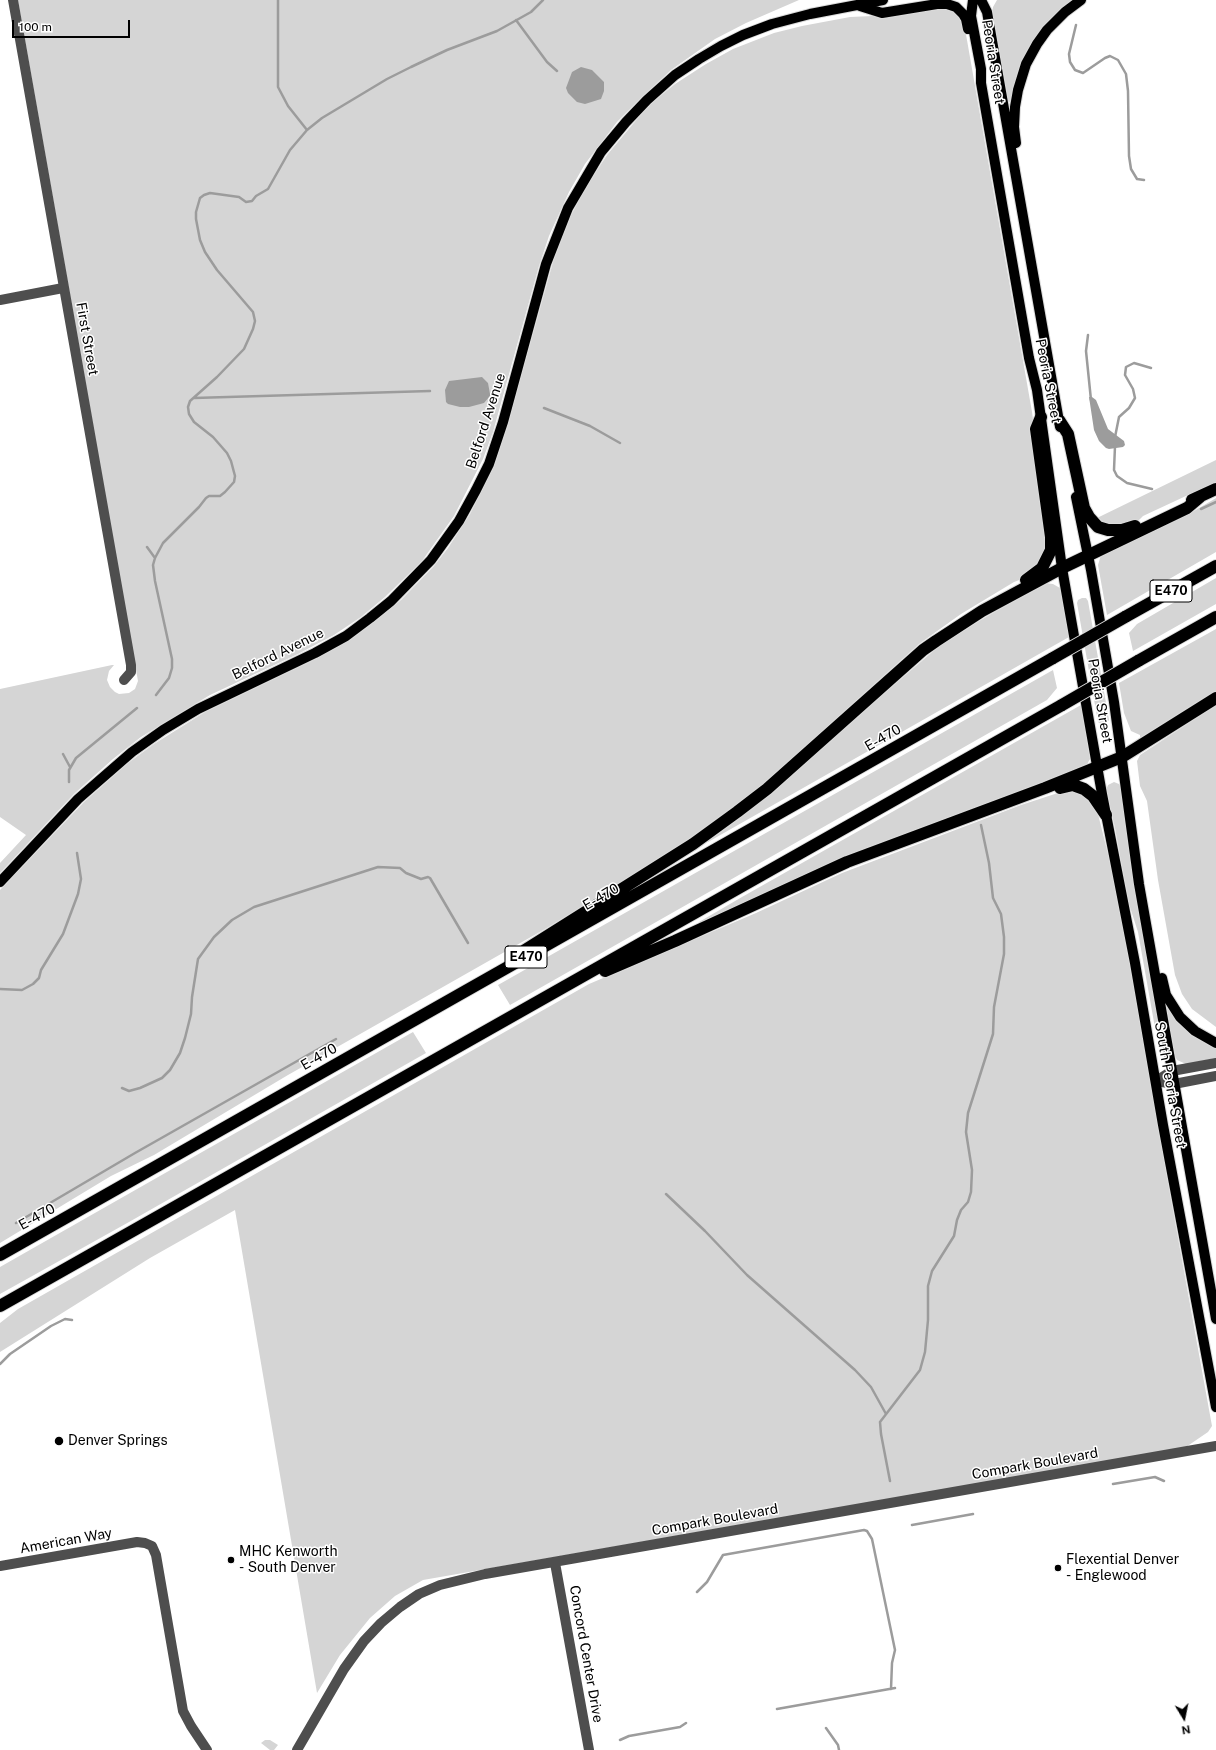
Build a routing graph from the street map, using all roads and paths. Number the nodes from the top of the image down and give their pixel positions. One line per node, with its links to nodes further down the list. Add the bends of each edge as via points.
1 (13, 0): 11 (street, First Street)
2 (836, 0): 8 (main road)
3 (883, 0): 7 (main road, Belford Avenue)
4 (972, 0): 9 (main road, Peoria Street, via 971,16 981,68)
5 (981, 0): 10 (main road, Peoria Street, via 987,12)
6 (1081, 0): 10 (main road, via 1043,35 1021,78 1014,116 1023,184)
7 (857, 5): 8 (main road, Belford Avenue); 9 (main road, via 882,13 937,4 947,4 956,8 966,19 974,69)
8 (828, 10): 28 (main road, Belford Avenue, via 763,28 710,52 676,75 647,100 601,152 574,197 553,243 503,422 486,471 449,536 417,576 384,607 346,636 198,709 132,752 78,799)
9 (981, 83): 13 (main road, Peoria Street, via 1029,358)
10 (1019, 198): 14 (main road, Peoria Street)
11 (63, 288): 12 (street); 22 (street, First Street, via 132,665 131,672)
12 (0, 300)
13 (1042, 417): 19 (main road, Peoria Street); 20 (highway, via 1036,429 1051,537 1050,554 1038,572 1003,593)
14 (1059, 420): 16 (highway, via 1068,434 1085,511 1098,527 1108,530 1126,529); 17 (main road, Peoria Street)
15 (1216, 489): 16 (highway)
16 (1200, 497): 17 (highway, via 1187,508)
17 (1088, 555): 19 (highway); 24 (main road, Peoria Street)
18 (1216, 566): 30 (highway, E-470 / E470, bridge)
19 (1062, 568): 20 (highway); 25 (main road, Peoria Street)
20 (982, 611): 30 (highway, via 923,650 767,789 737,812 693,844 530,946)
21 (1216, 617): 31 (highway, bridge)
22 (124, 680)
23 (1216, 698): 24 (highway)
24 (1122, 757): 25 (highway); 29 (main road, South Peoria Street)
25 (1097, 767): 26 (highway); 27 (main road, South Peoria Street)
26 (1028, 794): 27 (highway, via 1042,795 1066,786 1076,786 1091,794); 31 (highway, via 848,862)
27 (1106, 815): 36 (main road, South Peoria Street)
28 (0, 882)
29 (1150, 951): 32 (main road, via 1159,965 1166,995 1177,1013 1192,1028); 34 (main road, South Peoria Street)
30 (501, 971): 38 (highway, E-470 / E470)
31 (549, 995): 39 (highway)
32 (1216, 1043)
33 (1216, 1063): 34 (street)
34 (1172, 1071): 36 (street); 37 (main road, South Peoria Street)
35 (1216, 1076): 37 (street)
36 (1156, 1081): 37 (street); 41 (main road, South Peoria Street)
37 (1174, 1084): 40 (main road, South Peoria Street)
38 (0, 1255)
39 (0, 1306)
40 (1216, 1319)
41 (1216, 1407)
42 (1216, 1446): 43 (street, Compark Boulevard)
43 (555, 1563): 46 (street, Compark Boulevard, via 448,1582 419,1594 400,1607 381,1623 357,1650); 47 (street, Concord Center Drive)
44 (0, 1566): 45 (street, American Way, via 137,1542 152,1546 156,1556 184,1711)
45 (207, 1750)
46 (297, 1750)
47 (589, 1750)

